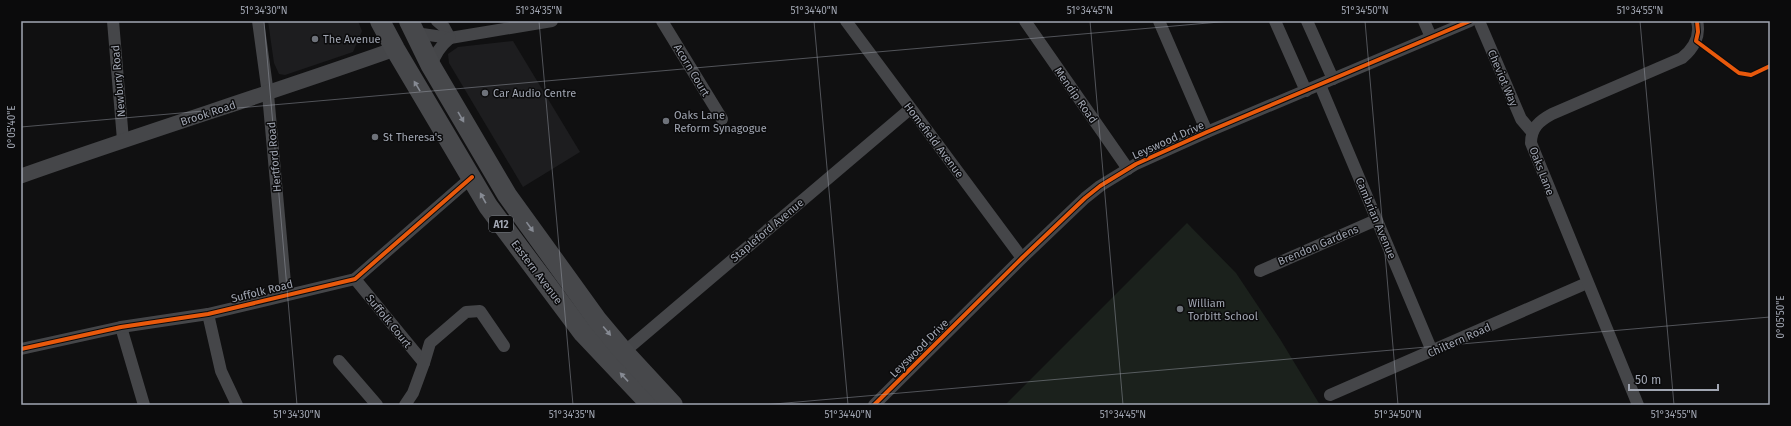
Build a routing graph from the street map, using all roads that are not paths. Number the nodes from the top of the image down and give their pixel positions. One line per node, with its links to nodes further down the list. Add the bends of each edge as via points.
1 (113, 21): 29 (street, Newbury Road)
2 (258, 21): 24 (street, Hertford Road)
3 (380, 21): 19 (highway, Eastern Avenue / A12)
4 (437, 21): 18 (street)
5 (552, 21): 18 (street)
6 (662, 21): 26 (street, Acorn Court)
7 (846, 21): 25 (street, Homefield Avenue)
8 (1025, 21): 30 (street, Mendip Road)
9 (1159, 21): 27 (street)
10 (1275, 21): 23 (street)
11 (1307, 21): 21 (street)
12 (1424, 21): 17 (street)
13 (1470, 21): 17 (street, Leyswood Drive)
14 (1479, 21): 28 (street, Cheviot Way, via 1520,119)
15 (1697, 21): 28 (street, Oaks Lane, via 1696,41 1682,58 1552,114 1542,119)
16 (412, 27): 18 (street); 20 (highway, Eastern Avenue / A12)
17 (1431, 37): 21 (street, Leyswood Drive)
18 (450, 38): 20 (street, via 441,45)
19 (395, 49): 24 (street, Brook Road); 32 (highway, Eastern Avenue / A12, one-way to 19)
20 (431, 66): 43 (highway, Eastern Avenue / A12, one-way to 43, via 507,195 598,321)
21 (1333, 79): 22 (street, Leyswood Drive)
22 (1320, 85): 23 (street, Leyswood Drive); 33 (street, Cambrian Avenue)
23 (1306, 91): 27 (street, Leyswood Drive)
24 (268, 94): 29 (street, Brook Road); 38 (street, Hertford Road)
25 (910, 108): 34 (street, Homefield Avenue); 43 (street, Stapleford Avenue)
26 (722, 119)
27 (1207, 132): 30 (street, Leyswood Drive)
28 (1532, 132): 37 (street, Oaks Lane, via 1531,143)
29 (123, 140): 31 (street, Brook Road)
30 (1128, 169): 34 (street, Leyswood Drive, via 1085,198)
31 (21, 176)
32 (472, 177): 36 (street, Suffolk Road); 52 (highway, Eastern Avenue / A12, one-way to 32, via 583,333 488,206)
33 (1376, 220): 35 (street, Brendon Gardens); 44 (street, Cambrian Avenue)
34 (1022, 258): 54 (street, Leyswood Drive)
35 (1260, 271)
36 (355, 279): 38 (street, Suffolk Road); 46 (street, Suffolk Court)
37 (1587, 284): 44 (street, Chiltern Road); 55 (street, Oaks Lane)
38 (286, 294): 39 (street, Suffolk Road)
39 (208, 314): 40 (street, Suffolk Road); 49 (street, via 221,371)
40 (121, 327): 42 (street, Suffolk Road); 48 (street)
41 (504, 346): 46 (street, Suffolk Court, via 480,311 466,312 430,343)
42 (21, 349)
43 (624, 352): 53 (highway, Eastern Avenue / A12)
44 (1432, 352): 47 (street, Chiltern Road)
45 (339, 361): 50 (street)
46 (424, 364): 51 (street, Suffolk Court, via 413,394)
47 (1330, 395)
48 (144, 405)
49 (237, 405)
50 (377, 405)
51 (405, 405)
52 (651, 405)
53 (673, 405)
54 (874, 405)
55 (1638, 405)

